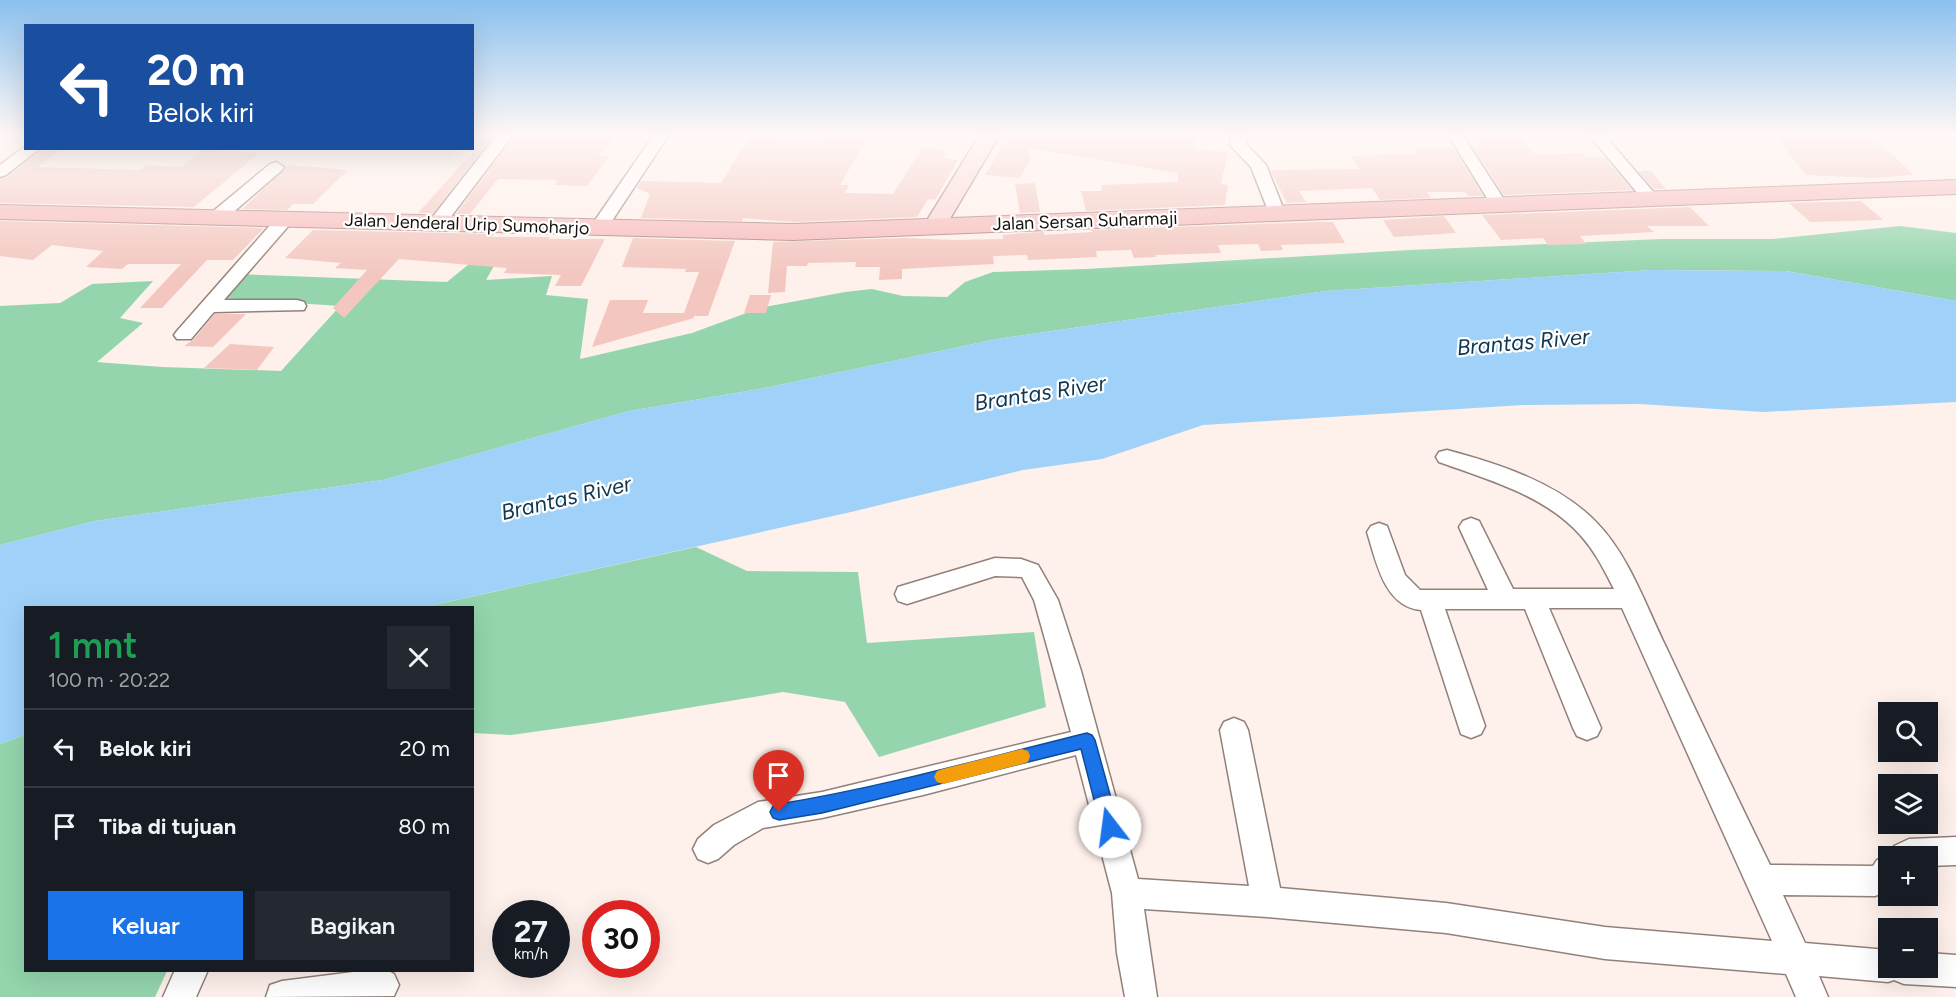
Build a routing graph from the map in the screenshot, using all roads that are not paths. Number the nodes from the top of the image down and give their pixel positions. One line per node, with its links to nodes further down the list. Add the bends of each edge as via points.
1 (258, 183): 13 (street)
2 (468, 183): 15 (street)
3 (629, 183): 17 (street)
4 (961, 183): 16 (main road)
5 (1265, 183): 12 (street)
6 (1485, 183): 10 (street)
7 (1637, 183): 9 (street)
8 (1956, 187): 9 (highway, Jalan Sersan Suharmaji)
9 (1650, 198): 10 (highway, Jalan Sersan Suharmaji)
10 (1499, 204): 12 (highway, Jalan Sersan Suharmaji)
11 (0, 212): 13 (highway, Jalan Jenderal Urip Sumoharjo)
12 (1277, 213): 16 (highway, Jalan Sersan Suharmaji)
13 (217, 217): 14 (highway, Jalan Jenderal Urip Sumoharjo)
14 (285, 219): 15 (highway, Jalan Jenderal Urip Sumoharjo); 18 (street)
15 (437, 223): 17 (highway, Jalan Jenderal Urip Sumoharjo)
16 (934, 227): 17 (highway, Jalan Jenderal Urip Sumoharjo, via 793,232)
17 (598, 229)
18 (209, 306): 19 (street); 20 (street)
19 (297, 306)
20 (184, 335)
21 (1448, 457): 25 (street, via 1530,486 1576,515 1604,548)
22 (1471, 527): 26 (street)
23 (1379, 532): 28 (street, via 1398,588 1406,596)
24 (907, 594): 32 (street, via 994,567 1029,571 1046,600)
25 (1630, 598): 27 (street); 36 (street)
26 (1505, 599): 27 (street); 28 (street)
27 (1533, 599): 30 (street)
28 (1430, 600): 29 (street)
29 (1471, 726)
30 (1587, 728)
31 (1234, 730): 39 (street)
32 (1087, 740): 33 (street, via 822,805 758,815); 38 (street)
33 (708, 849)
34 (1956, 851): 35 (street)
35 (1938, 852)
36 (1761, 880): 37 (street); 40 (street)
37 (1878, 880)
38 (1127, 893): 39 (street); 48 (street)
39 (1267, 902): 40 (street, via 1446,918 1605,943)
40 (1796, 959): 41 (street); 49 (street)
41 (1878, 965)
42 (1938, 970): 43 (street)
43 (1956, 971)
44 (191, 972): 46 (street)
45 (383, 984): 47 (street)
46 (178, 997)
47 (282, 997)
48 (1141, 997)
49 (1812, 997)

